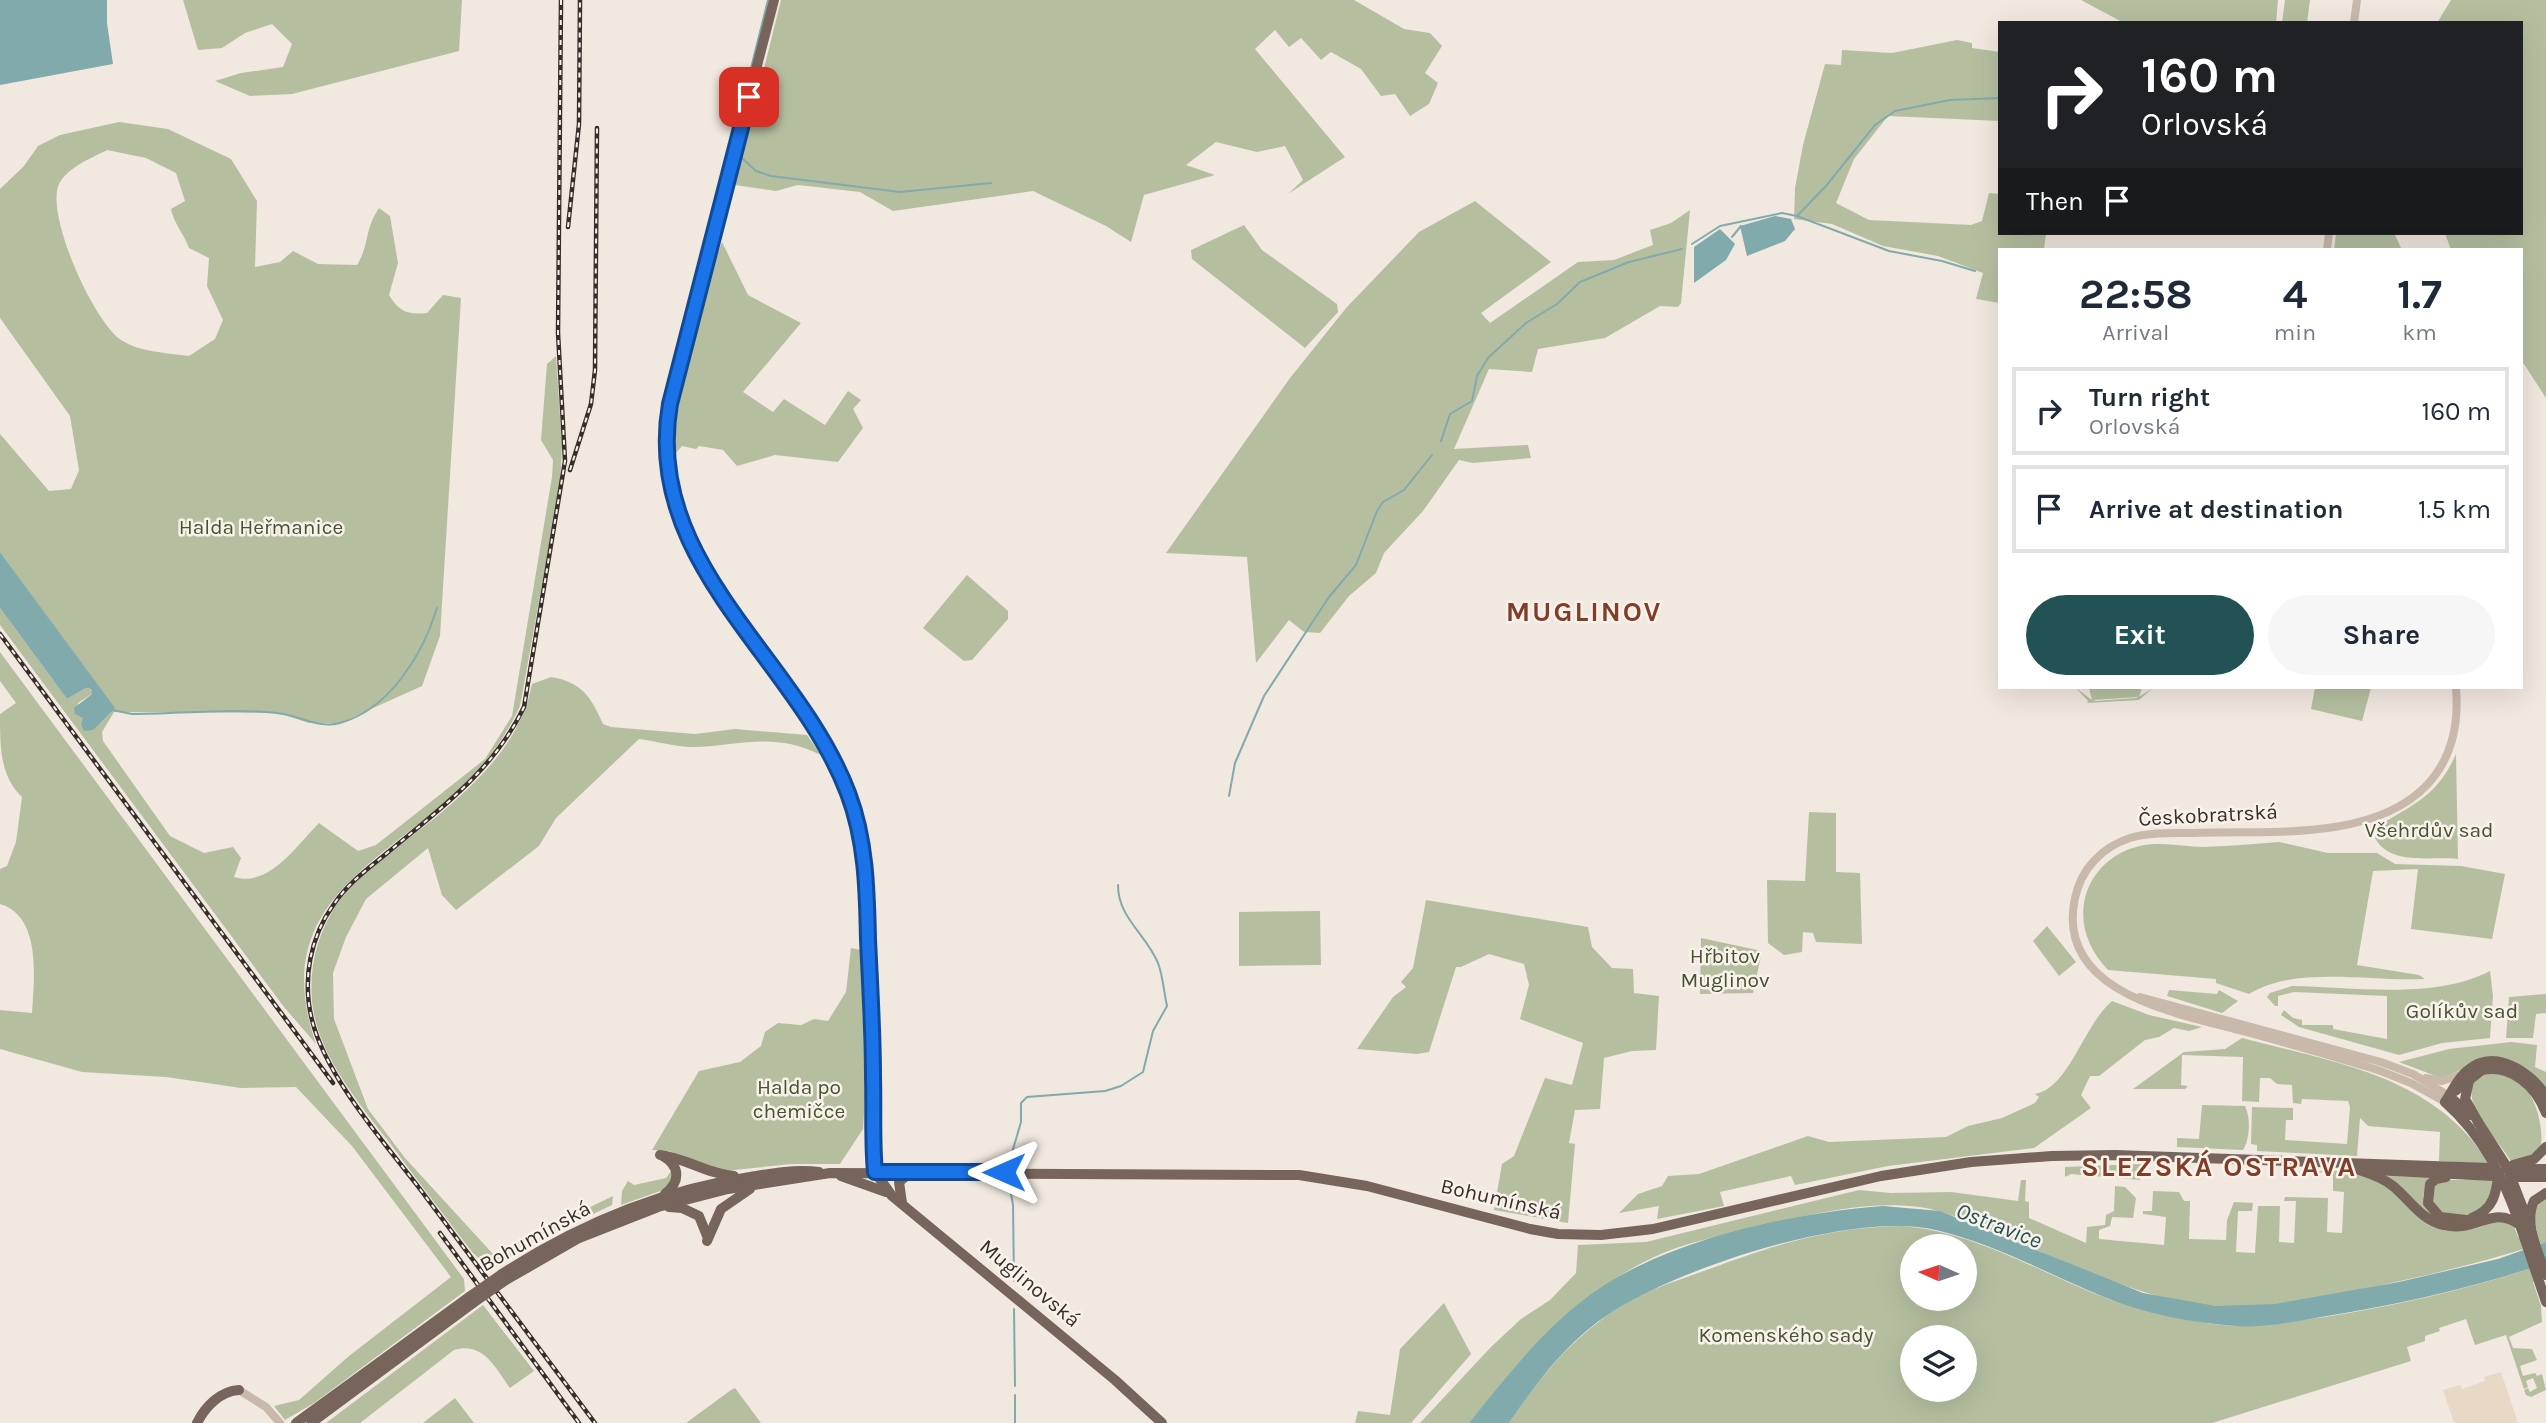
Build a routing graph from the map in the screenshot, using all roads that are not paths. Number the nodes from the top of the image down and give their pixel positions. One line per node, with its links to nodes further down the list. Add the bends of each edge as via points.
1 (774, 0): 19 (main road, via 676,377 668,415 668,470 676,509 697,556 814,728 849,795 866,874)
2 (2357, 0): 3 (street)
3 (2354, 21)
4 (2456, 689): 5 (street, Českobratrská, via 2452,743 2436,773 2403,806 2365,820 2294,829 2144,835 2104,852 2087,869 2078,887 2074,927 2090,966)
5 (2127, 994): 6 (street, Českobratrská, via 2345,1051); 9 (street, Českobratrská, via 2152,1007 2378,1070)
6 (2413, 1074): 7 (street, via 2441,1082); 9 (street, Českobratrská)
7 (2470, 1075): 8 (main road, via 2476,1065 2496,1062 2514,1066); 9 (main road); 10 (main road, via 2487,1069 2513,1073 2536,1094); 11 (main road, via 2465,1098)
8 (2546, 1096)
9 (2447, 1099): 11 (main road, Českobratrská); 16 (main road, Českobratrská, bridge, via 2470,1126)
10 (2546, 1113)
11 (2478, 1122): 31 (main road, Českobratrská, bridge, via 2507,1167)
12 (2546, 1147): 17 (main road)
13 (2326, 1164): 15 (main road, Bohumínská); 18 (main road, Bohumínská); 20 (main road, Bohumínská, via 2115,1155 1971,1162 1870,1178 1653,1229 1601,1235 1530,1229 1367,1186 1299,1175)
14 (2546, 1169): 17 (main road)
15 (2359, 1170): 18 (main road, Bohumínská); 29 (main road, via 2390,1184 2436,1223 2452,1227)
16 (2493, 1170): 18 (main road, Bohumínská); 29 (main road, bridge, via 2491,1206); 30 (main road, Českobratrská, bridge)
17 (2515, 1170): 23 (main road)
18 (2479, 1171): 29 (main road, via 2436,1179 2427,1192 2428,1203 2439,1216)
19 (875, 1172): 20 (main road, Bohumínská); 21 (main road, Bohumínská); 26 (main road, Muglinovská)
20 (911, 1172): 27 (main road, via 899,1182)
21 (830, 1173): 22 (main road, Bohumínská, via 805,1170); 24 (main road, Bohumínská); 26 (main road)
22 (745, 1177): 28 (main road, Bohumínská); 28 (main road, via 715,1174 660,1155 671,1162 677,1181)
23 (2546, 1177)
24 (766, 1182): 28 (main road, Bohumínská); 28 (main road, via 744,1191 721,1209 707,1241 703,1222 691,1210)
25 (2546, 1193): 31 (main road, via 2532,1206)
26 (889, 1194): 27 (main road, Muglinovská)
27 (902, 1203): 40 (main road, Muglinovská, via 1119,1382)
28 (654, 1204): 33 (main road, Bohumínská, bridge, via 554,1242)
29 (2473, 1222): 30 (main road, via 2501,1215)
30 (2519, 1225): 34 (main road, Českobratrská)
31 (2531, 1229): 32 (main road, Českobratrská)
32 (2546, 1275)
33 (471, 1300): 38 (main road, Bohumínská); 39 (main road, Bohumínská)
34 (2546, 1302)
35 (239, 1391): 36 (main road, via 219,1398); 37 (street)
36 (199, 1421)
37 (280, 1423)
38 (296, 1423)
39 (311, 1423)
40 (1162, 1423)

